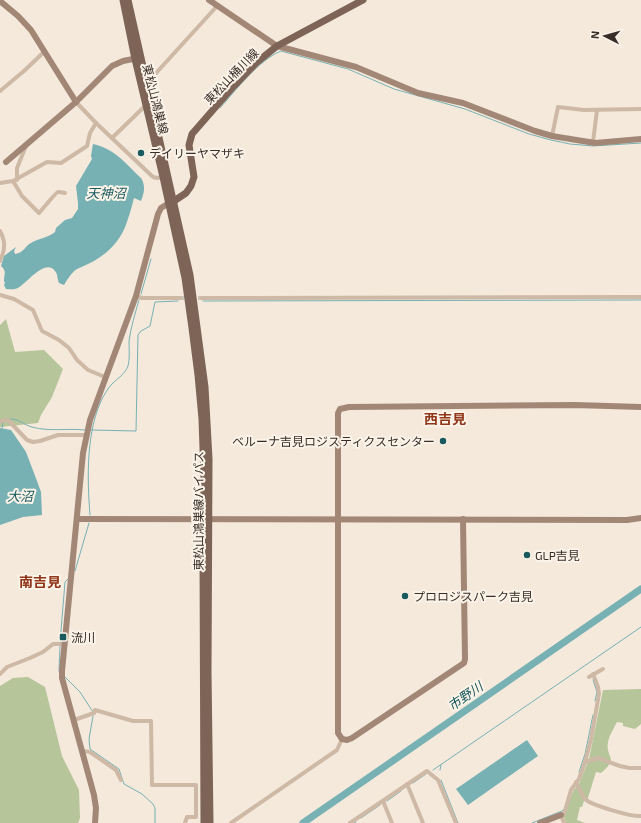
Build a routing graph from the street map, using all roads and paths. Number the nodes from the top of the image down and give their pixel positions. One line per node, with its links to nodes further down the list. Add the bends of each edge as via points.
1 (123, 0): 9 (main road, 東松山鴻巣線)
2 (128, 0): 9 (main road, 東松山鴻巣線)
3 (209, 0): 6 (street)
4 (362, 0): 7 (main road, 東松山桶川線)
5 (0, 1): 8 (street, via 26,24)
6 (218, 5): 7 (street); 10 (street)
7 (277, 46): 17 (street, via 356,67 418,93 463,103); 27 (main road, 東松山桶川線, via 256,63 192,134 189,145 194,177 186,193)
8 (45, 52): 11 (street); 12 (street)
9 (138, 58): 10 (main road, 東松山鴻巣線); 12 (street, via 112,66); 13 (main road, 東松山鴻巣線)
10 (147, 83): 27 (main road, 東松山鴻巣線)
11 (0, 91)
12 (76, 102): 16 (street); 21 (street)
13 (147, 104): 18 (street); 23 (main road, 東松山鴻巣線)
14 (641, 109): 15 (street)
15 (597, 110): 17 (street, via 558,106); 20 (street)
16 (96, 123): 18 (street); 24 (street, via 87,146 61,163 48,162)
17 (552, 136): 20 (street)
18 (112, 138): 23 (street, via 154,177)
19 (641, 139): 20 (street)
20 (593, 142)
21 (27, 144): 22 (street); 24 (street, via 17,168)
22 (6, 162)
23 (163, 177): 27 (main road, 東松山鴻巣線)
24 (15, 181): 25 (street); 26 (street, via 22,196 39,213 56,193)
25 (0, 183)
26 (66, 193)
27 (172, 202): 31 (street, via 161,208 158,214); 42 (main road, 東松山鴻巣線バイパス, via 190,275 201,347 208,423)
28 (0, 231): 29 (street, via 5,250)
29 (0, 261)
30 (0, 295): 35 (street, via 14,299 32,310 42,331 69,348 88,370)
31 (136, 296): 33 (street); 35 (street)
32 (641, 297): 34 (street)
33 (180, 298)
34 (202, 298)
35 (105, 378): 38 (street)
36 (641, 406): 39 (street, via 340,409)
37 (0, 421): 38 (street, via 8,420 27,440 33,442 58,435)
38 (86, 435): 41 (street)
39 (338, 518): 42 (street); 43 (street); 48 (street, via 338,733)
40 (641, 518): 43 (street)
41 (77, 519): 42 (street); 44 (street)
42 (206, 519): 61 (main road, 東松山鴻巣線バイパス); 62 (main road, 東松山鴻巣線バイパス)
43 (464, 519): 48 (street, via 464,663 352,738)
44 (64, 644): 46 (street, via 53,644 36,655 7,667); 47 (street, via 62,678)
45 (603, 669): 50 (street, via 591,676 599,694)
46 (0, 674)
47 (74, 720): 49 (street); 60 (street, via 94,713 95,710 133,721 151,721 152,785 196,785 196,818 187,817)
48 (342, 740): 63 (street, via 337,750)
49 (83, 751): 52 (street, via 90,752 116,770); 59 (street, via 94,795)
50 (585, 762): 51 (street, via 598,758 620,766); 53 (street)
51 (641, 768)
52 (121, 780)
53 (576, 782): 56 (street, via 564,814); 57 (street, via 586,800 608,809)
54 (407, 784): 55 (street); 67 (street); 68 (street, via 427,771 433,774)
55 (383, 801): 58 (street); 66 (street)
56 (560, 815): 69 (street); 70 (street)
57 (641, 816)
58 (358, 818): 64 (street); 65 (street)
59 (95, 823)
60 (185, 823)
61 (204, 823)
62 (210, 823)
63 (231, 823)
64 (350, 823)
65 (360, 823)
66 (392, 823)
67 (423, 823)
68 (456, 823)
69 (540, 823)
70 (564, 823)

